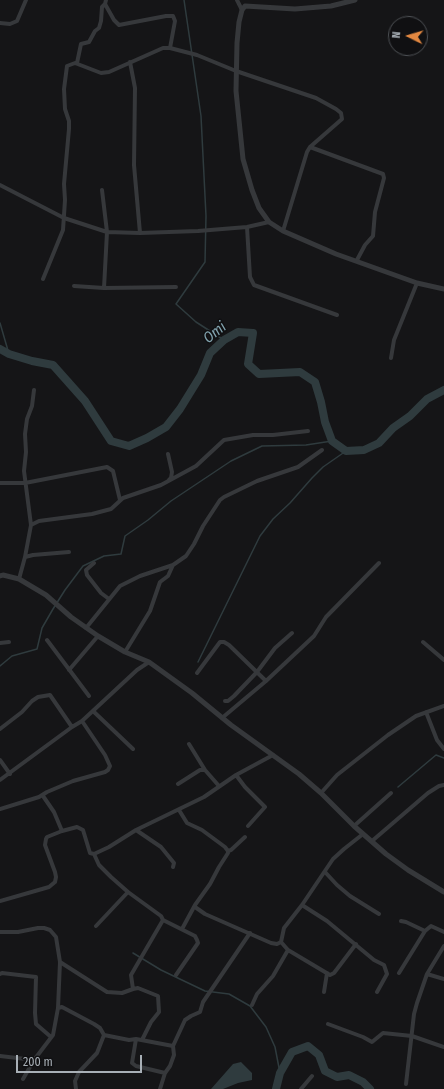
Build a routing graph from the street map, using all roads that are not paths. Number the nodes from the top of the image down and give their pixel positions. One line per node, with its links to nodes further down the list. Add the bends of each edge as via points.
1 (25, 0): 6 (street, via 16,21 10,24)
2 (237, 0): 5 (street)
3 (355, 0): 5 (street, via 296,8 245,6)
4 (105, 2): 7 (street, via 119,25 173,16 176,21); 9 (street, via 102,7 100,28 88,42 81,44)
5 (242, 10): 10 (street, via 238,22)
6 (0, 23)
7 (170, 48): 8 (street, via 163,48); 10 (street, via 197,55)
8 (130, 62): 9 (street, via 101,73); 19 (street, via 135,88 134,165)
9 (77, 63): 14 (street, via 67,66 64,89 65,109 70,128 64,184)
10 (236, 71): 11 (street, via 316,98 341,113 342,119); 15 (street, via 243,159 259,208)
11 (310, 147): 17 (street); 20 (street, via 383,174 373,236)
12 (0, 185): 14 (street)
13 (102, 190): 18 (street)
14 (64, 218): 18 (street); 21 (street, via 63,230)
15 (269, 222): 16 (street); 17 (street)
16 (247, 227): 19 (street); 27 (street, via 250,277 254,285)
17 (283, 231): 20 (street, via 336,254)
18 (107, 232): 19 (street); 25 (street)
19 (140, 232)
20 (357, 260): 22 (street)
21 (43, 279)
22 (417, 283): 26 (street); 28 (street, via 394,340)
23 (74, 286): 25 (street)
24 (176, 287): 25 (street)
25 (104, 288)
26 (444, 289)
27 (336, 314)
28 (391, 358)
29 (34, 390): 35 (street, via 25,434)
30 (308, 431): 33 (street, via 224,440 196,466)
31 (322, 450): 42 (street, via 298,467 257,481 220,500 186,556)
32 (168, 454): 33 (street, via 172,472 171,478)
33 (167, 481): 36 (street)
34 (0, 483): 35 (street)
35 (25, 483): 36 (street, via 107,467 113,471); 37 (street)
36 (120, 500): 37 (street, via 111,509)
37 (31, 524): 39 (street)
38 (69, 552): 39 (street)
39 (25, 557): 44 (street)
40 (94, 562): 45 (street, via 86,570 86,575)
41 (379, 563): 59 (street, via 326,617 314,636)
42 (174, 565): 45 (street, via 124,583); 53 (street, via 168,576 160,582 150,611)
43 (0, 576): 44 (street)
44 (20, 579): 46 (street, via 46,595)
45 (109, 599): 46 (street)
46 (86, 628): 48 (street)
47 (292, 633): 57 (street, via 275,648)
48 (98, 636): 53 (street); 56 (street)
49 (47, 640): 56 (street)
50 (8, 642): 52 (street)
51 (423, 642): 54 (street)
52 (0, 643)
53 (125, 652): 55 (street)
54 (444, 660)
55 (149, 662): 63 (street); 65 (street)
56 (69, 670): 60 (street)
57 (257, 672): 58 (street, via 230,645 220,642); 59 (street); 61 (street, via 234,696)
58 (197, 673)
59 (266, 681): 65 (street)
60 (89, 696)
61 (225, 701)
62 (444, 706): 64 (street)
63 (93, 711): 66 (street); 70 (street)
64 (426, 712): 71 (street, via 437,740); 81 (street, via 388,735 337,775)
65 (222, 718): 72 (street)
66 (82, 721): 67 (street); 83 (street, via 105,755 110,766 108,770 73,781)
67 (72, 727): 68 (street, via 50,695 32,701); 75 (street)
68 (0, 729)
69 (189, 744): 74 (street)
70 (133, 749)
71 (444, 749)
72 (273, 755): 76 (street); 81 (street)
73 (0, 760): 75 (street)
74 (205, 770): 78 (street, via 200,770); 80 (street)
75 (10, 774): 77 (street)
76 (236, 775): 80 (street); 86 (street, via 265,807)
77 (0, 780)
78 (178, 784)
79 (444, 785): 92 (street, via 428,793)
80 (219, 786): 85 (street)
81 (321, 793): 87 (street)
82 (391, 793): 87 (street)
83 (43, 796): 84 (street); 89 (street, via 54,812)
84 (0, 809)
85 (179, 810): 88 (street); 93 (street, via 187,823 202,830)
86 (248, 826)
87 (354, 826): 90 (street)
88 (136, 830): 94 (street); 95 (street, via 161,847 174,863)
89 (62, 831): 94 (street, via 77,827 82,830 88,851); 99 (street, via 47,837 45,845 56,872 55,882 49,887)
90 (363, 834): 92 (street); 96 (street, via 344,848)
91 (245, 837): 93 (street)
92 (372, 841): 98 (street, via 408,870)
93 (228, 851): 101 (street)
94 (94, 854): 97 (street, via 99,865)
95 (173, 867)
96 (325, 872): 100 (street); 102 (street, via 350,896)
97 (128, 892): 103 (street, via 158,913); 105 (street)
98 (444, 892)
99 (0, 901)
100 (302, 905): 111 (street, via 284,928); 112 (street)
101 (195, 907): 106 (street); 110 (street, via 205,914)
102 (379, 914)
103 (163, 920): 106 (street); 122 (street, via 131,975)
104 (401, 921): 107 (street)
105 (96, 926)
106 (182, 930): 120 (street, via 195,936 198,943)
107 (425, 931): 109 (street, via 431,926); 117 (street)
108 (0, 932): 115 (street, via 38,928 50,930 56,937)
109 (444, 932)
110 (250, 933): 111 (street, via 271,943); 133 (street, via 203,1002 200,1012 185,1020)
111 (281, 942): 114 (street)
112 (356, 944): 116 (street, via 334,973); 124 (street, via 384,965 387,974)
113 (444, 946): 119 (street)
114 (288, 950): 116 (street); 125 (street)
115 (60, 962): 122 (street, via 108,992 122,994); 126 (street)
116 (327, 973): 123 (street)
117 (399, 973)
118 (0, 974): 130 (street, via 36,977 36,1024)
119 (426, 974): 121 (street); 129 (street, via 414,1014)
120 (176, 975)
121 (444, 979)
122 (133, 989): 132 (street, via 145,990 158,996 159,1012)
123 (324, 992)
124 (377, 992)
125 (252, 1005)
126 (58, 1008): 128 (street, via 62,1007 94,1024); 130 (street)
127 (328, 1024): 129 (street, via 372,1042 384,1033)
128 (104, 1034): 131 (street); 141 (street, via 96,1053 78,1075 75,1081)
129 (412, 1036): 134 (street); 140 (street)
130 (51, 1037): 136 (street)
131 (136, 1039): 132 (street); 137 (street, via 132,1063)
132 (142, 1040): 133 (street)
133 (173, 1046): 137 (street, via 174,1055)
134 (444, 1047)
135 (0, 1056): 136 (street)
136 (34, 1060): 139 (street)
137 (165, 1073): 142 (street)
138 (312, 1076): 143 (street)
139 (23, 1079)
140 (406, 1084)
141 (76, 1089)
142 (160, 1089)
143 (301, 1089)

